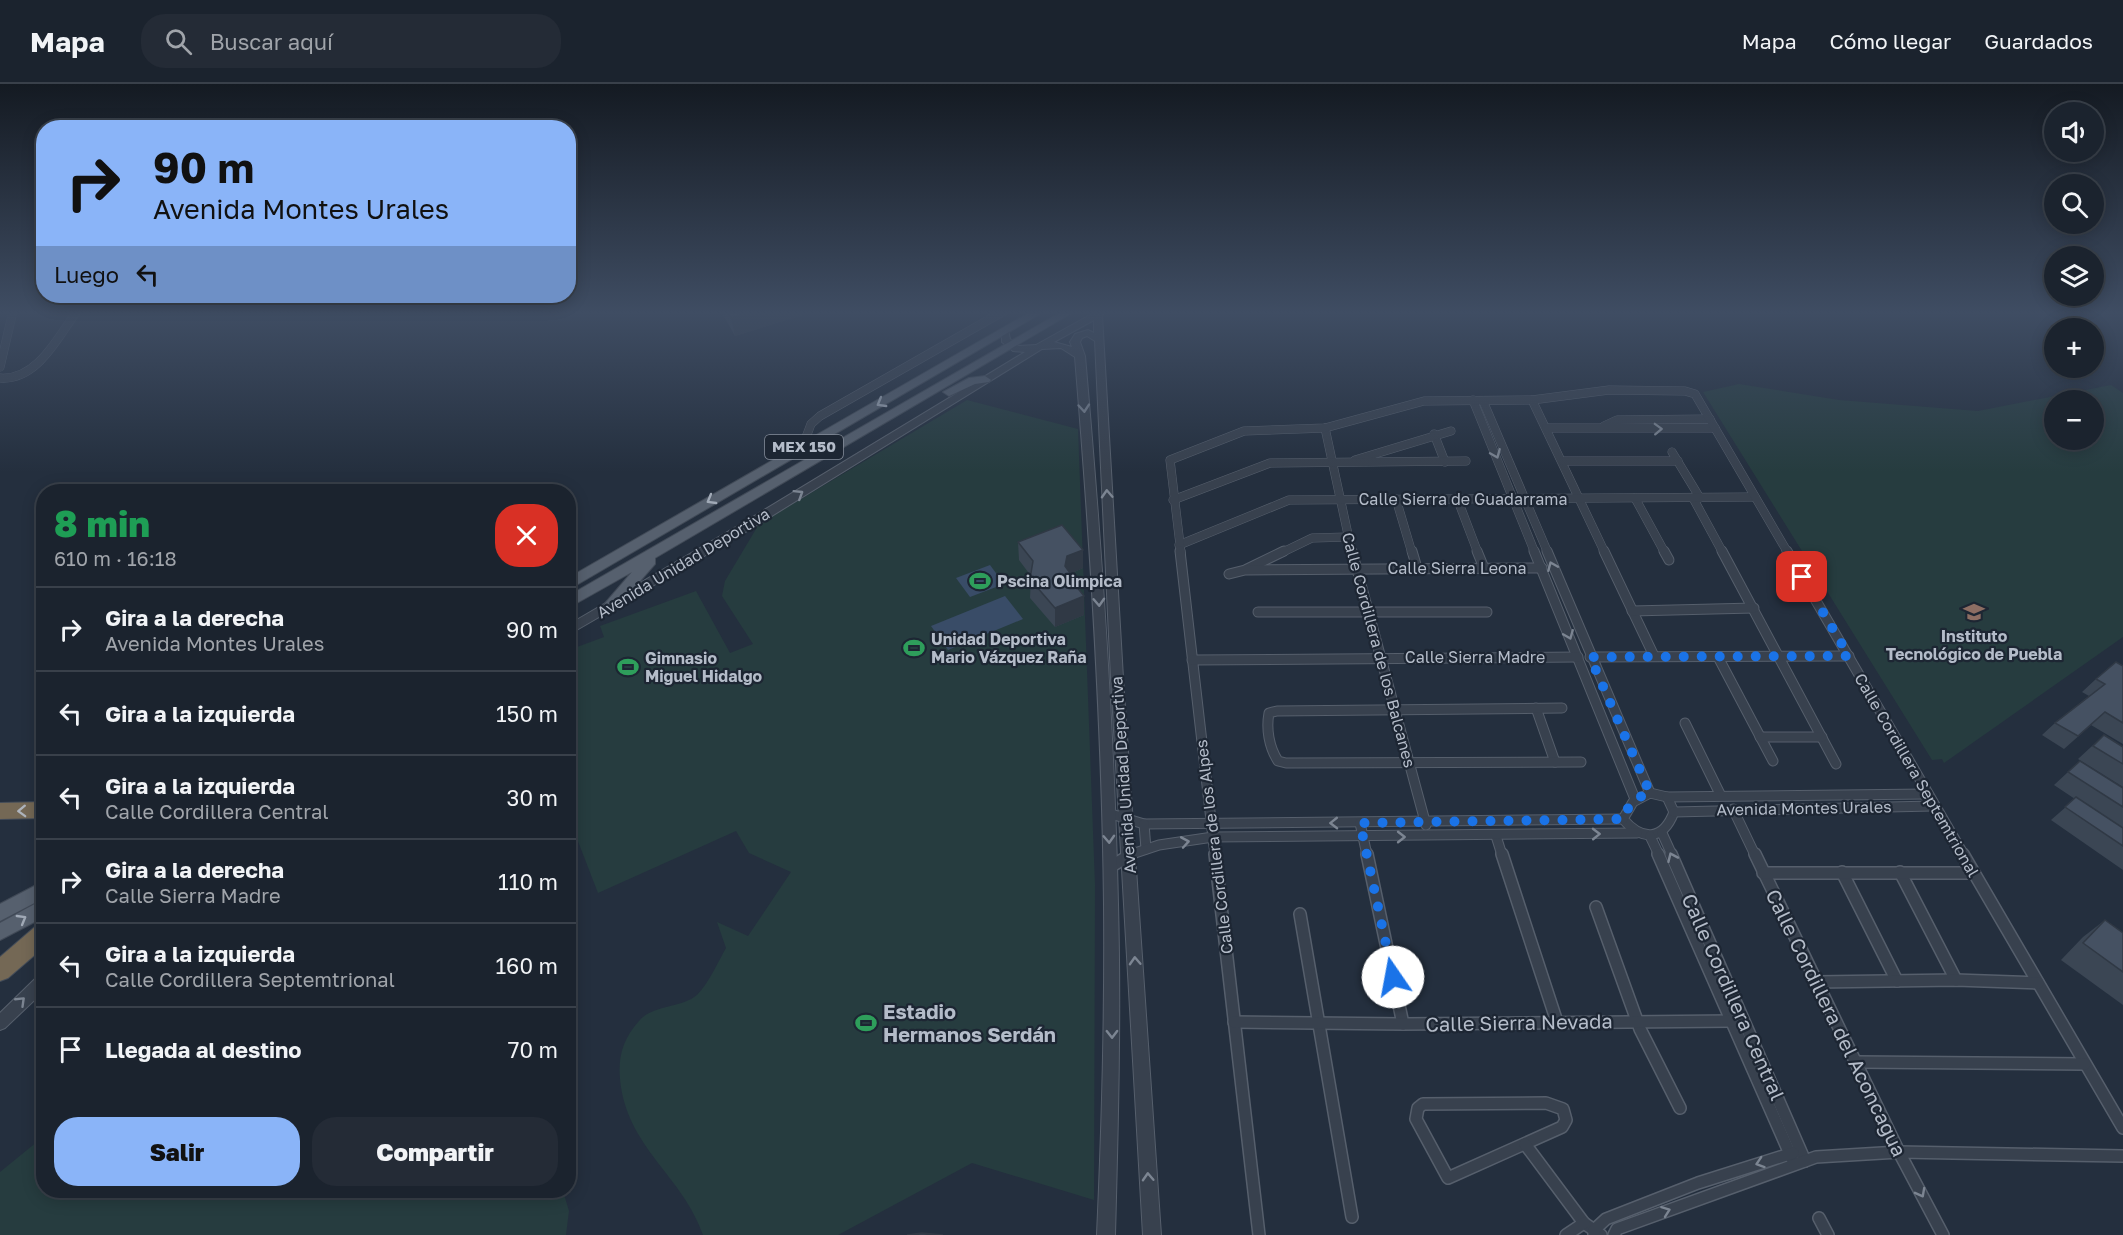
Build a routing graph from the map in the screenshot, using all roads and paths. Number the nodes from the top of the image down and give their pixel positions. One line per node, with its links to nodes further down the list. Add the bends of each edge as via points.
1 (36, 365): 8 (street, via 30,372)
2 (908, 365): 19 (street, via 820,416 811,424)
3 (948, 365): 19 (main road, MEX 150, one-way to 19)
4 (978, 365): 18 (main road, MEX 150)
5 (1010, 365): 9 (street, Avenida Unidad Deportiva)
6 (1081, 365): 36 (street, Avenida Unidad Deportiva, one-way to 36)
7 (1100, 365): 36 (street, Avenida Unidad Deportiva, one-way to 7)
8 (3, 379)
9 (985, 380): 18 (main road, via 968,382 908,414); 53 (street, Avenida Unidad Deportiva, one-way to 9)
10 (1473, 400): 12 (street); 14 (street, via 1424,401); 29 (street, one-way to 29)
11 (1532, 400): 12 (street); 13 (street, Calle Cordillera Septemtrional, via 1608,390 1692,392); 15 (street)
12 (1483, 401): 29 (street)
13 (1712, 424): 15 (street, via 1625,430); 27 (street, Calle Cordillera Septemtrional)
14 (1324, 428): 25 (street, Calle Cordillera de los Balcanes); 35 (street, Calle Cordillera de los Alpes, via 1244,431 1170,460)
15 (1546, 428): 22 (street)
16 (1451, 431): 17 (street)
17 (1434, 434): 24 (street); 26 (street)
18 (852, 437): 40 (main road, MEX 150)
19 (802, 448): 51 (main road, MEX 150, one-way to 51)
20 (1672, 452): 23 (street)
21 (1466, 461): 24 (street)
22 (1563, 461): 23 (street); 30 (street)
23 (1678, 461): 32 (street)
24 (1445, 462): 26 (street)
25 (1332, 464): 26 (street); 33 (street, Calle Cordillera de los Balcanes); 35 (street, via 1270,463)
26 (1344, 464)
27 (1755, 497): 32 (street, Calle Sierra de Guadarrama); 61 (street, Calle Cordillera Septemtrional)
28 (1457, 498): 29 (street, Calle Sierra de Guadarrama); 34 (street, Calle Sierra de Guadarrama); 44 (street)
29 (1519, 498): 30 (street, Calle Sierra de Guadarrama); 45 (street); 63 (street, one-way to 29)
30 (1581, 498): 31 (street, Calle Sierra de Guadarrama); 55 (street)
31 (1635, 498): 32 (street, Calle Sierra de Guadarrama); 42 (street)
32 (1696, 498): 54 (street)
33 (1339, 499): 34 (street, Calle Sierra de Guadarrama); 37 (street, Calle Cordillera de los Balcanes); 38 (street, Calle Sierra de Guadarrama, via 1279,502)
34 (1396, 499): 43 (street)
35 (1173, 500): 38 (street, Calle Cordillera de los Alpes)
36 (1102, 525): 39 (street, Avenida Unidad Deportiva); 41 (street, Avenida Unidad Deportiva)
37 (1348, 537): 46 (street, Calle Cordillera de los Balcanes); 47 (street, via 1312,538)
38 (1179, 545): 67 (street, Calle Cordillera de los Alpes)
39 (1096, 547): 41 (street); 48 (street, Avenida Unidad Deportiva)
40 (662, 548): 52 (main road, MEX 150); 53 (main road)
41 (1111, 548): 49 (street, Avenida Unidad Deportiva)
42 (1669, 560)
43 (1417, 568): 44 (street, Calle Sierra Leona); 46 (street, Calle Sierra Leona)
44 (1484, 568): 45 (street, Calle Sierra Leona)
45 (1542, 568): 62 (street, one-way to 62)
46 (1356, 569): 47 (street, Calle Sierra Leona); 57 (street, Calle Cordillera de los Balcanes)
47 (1245, 570): 50 (street, Calle Sierra Leona)
48 (1098, 574): 49 (street); 91 (street, Avenida Unidad Deportiva, one-way to 91)
49 (1112, 574): 93 (street, Avenida Unidad Deportiva)
50 (1229, 574)
51 (576, 580)
52 (576, 598)
53 (608, 608): 59 (street, Avenida Unidad Deportiva)
54 (1754, 608): 55 (street); 65 (street)
55 (1632, 611): 60 (street)
56 (1258, 612): 57 (street)
57 (1368, 612): 58 (street); 66 (street, Calle Cordillera de los Balcanes)
58 (1488, 612)
59 (576, 626)
60 (1654, 656): 63 (street); 64 (street)
61 (1849, 656): 65 (street); 82 (street, Calle Cordillera Septemtrional)
62 (1578, 657): 66 (street, Calle Sierra Madre); 84 (street)
63 (1590, 657): 79 (street)
64 (1719, 657): 65 (street); 72 (street)
65 (1781, 657): 73 (street)
66 (1380, 658): 67 (street, Calle Sierra Madre); 68 (street, Calle Cordillera de los Balcanes)
67 (1192, 660): 97 (street, Calle Cordillera de los Alpes)
68 (1395, 708): 69 (street); 77 (street, Calle Cordillera de los Balcanes); 77 (street, via 1269,713 1274,756 1278,761)
69 (1536, 708): 70 (street); 75 (street)
70 (1562, 708)
71 (1685, 723): 80 (street)
72 (1760, 737): 73 (street); 74 (street)
73 (1822, 737): 78 (street)
74 (1773, 761)
75 (1555, 762): 76 (street); 77 (street)
76 (1581, 762)
77 (1409, 763): 94 (street, Calle Cordillera de los Balcanes)
78 (1836, 764)
79 (1650, 793): 83 (street); 84 (street)
80 (1720, 794): 81 (street, Avenida Montes Urales); 83 (street, Avenida Montes Urales)
81 (1844, 794): 82 (street, Avenida Montes Urales); 86 (street)
82 (1926, 794): 85 (street, Calle Cordillera Septemtrional)
83 (1667, 797): 90 (street)
84 (1635, 800): 92 (street)
85 (1933, 806): 86 (street, Avenida Montes Urales); 110 (street, Calle Cordillera Septemtrional)
86 (1854, 807): 87 (street, Avenida Montes Urales)
87 (1733, 809): 90 (street, Avenida Montes Urales); 109 (street, Calle Cordillera del Aconcagua)
88 (36, 810): 89 (highway, one-way to 89)
89 (0, 812)
90 (1674, 812): 99 (street, via 1668,827)
91 (1108, 813): 93 (street); 106 (street, Avenida Unidad Deportiva, one-way to 106)
92 (1623, 819): 94 (street); 98 (street)
93 (1127, 820): 96 (street); 105 (street, Avenida Unidad Deportiva)
94 (1425, 822): 95 (street); 103 (street, Calle Cordillera de los Balcanes)
95 (1360, 823): 97 (street, one-way to 97); 102 (street)
96 (1144, 824): 97 (street); 104 (street)
97 (1212, 824): 101 (street, Calle Cordillera de los Alpes)
98 (1637, 833): 99 (street); 100 (street, one-way to 98)
99 (1656, 835): 125 (street, Calle Cordillera Central); 138 (street, Calle Cordillera Central, one-way to 99)
100 (1496, 836): 103 (street); 127 (street)
101 (1214, 837): 102 (street); 104 (street, one-way to 101); 126 (street, Calle Cordillera de los Alpes)
102 (1363, 837): 103 (street, one-way to 103); 130 (street)
103 (1428, 837)
104 (1146, 849): 105 (street)
105 (1129, 856): 106 (street); 143 (street, Avenida Unidad Deportiva, one-way to 105)
106 (1110, 867): 142 (street, Avenida Unidad Deportiva, one-way to 142, via 1113,1105)
107 (1842, 872): 108 (street); 109 (street); 120 (street)
108 (1900, 872): 110 (street); 119 (street)
109 (1763, 873): 121 (street, Calle Cordillera del Aconcagua)
110 (1972, 873): 122 (street, Calle Cordillera Septemtrional)
111 (36, 893): 114 (main road)
112 (1596, 908): 124 (street)
113 (36, 912): 116 (main road, one-way to 113)
114 (0, 913)
115 (1300, 914): 129 (street)
116 (0, 932)
117 (36, 940): 118 (highway)
118 (0, 971)
119 (1956, 980): 120 (street); 122 (street)
120 (1897, 981): 121 (street)
121 (1818, 982): 131 (street, Calle Cordillera del Aconcagua)
122 (2038, 983): 132 (street, Calle Cordillera Septemtrional)
123 (36, 988): 128 (street, one-way to 123)
124 (1638, 1021): 125 (street, Calle Sierra Nevada); 127 (street, Calle Sierra Nevada); 133 (street, via 1653,1059)
125 (1732, 1021): 138 (street, Calle Cordillera Central)
126 (1234, 1022): 129 (street, Calle Sierra Nevada); 144 (street, Calle Cordillera de los Alpes)
127 (1557, 1022): 130 (street, Calle Sierra Nevada)
128 (0, 1023)
129 (1320, 1024): 130 (street, Calle Sierra Nevada); 139 (street)
130 (1403, 1024)
131 (1857, 1062): 132 (street); 136 (street, Calle Cordillera del Aconcagua)
132 (2085, 1064): 134 (street, Calle Cordillera Septemtrional)
133 (1680, 1108)
134 (2123, 1128)
135 (1525, 1144): 135 (street, via 1448,1178 1416,1113 1422,1104 1546,1103 1563,1109 1566,1120 1562,1127); 141 (street)
136 (1899, 1152): 137 (street); 138 (street); 148 (street, Calle Cordillera del Aconcagua, one-way to 148)
137 (2123, 1156)
138 (1801, 1157): 141 (street, one-way to 141, via 1698,1183 1606,1219); 146 (street, one-way to 138, via 1617,1229)
139 (1353, 1217)
140 (1820, 1218): 147 (street)
141 (1593, 1231): 145 (street)
142 (1106, 1235)
143 (1152, 1235)
144 (1259, 1235)
145 (1566, 1235)
146 (1614, 1235)
147 (1828, 1235)
148 (1943, 1235)

